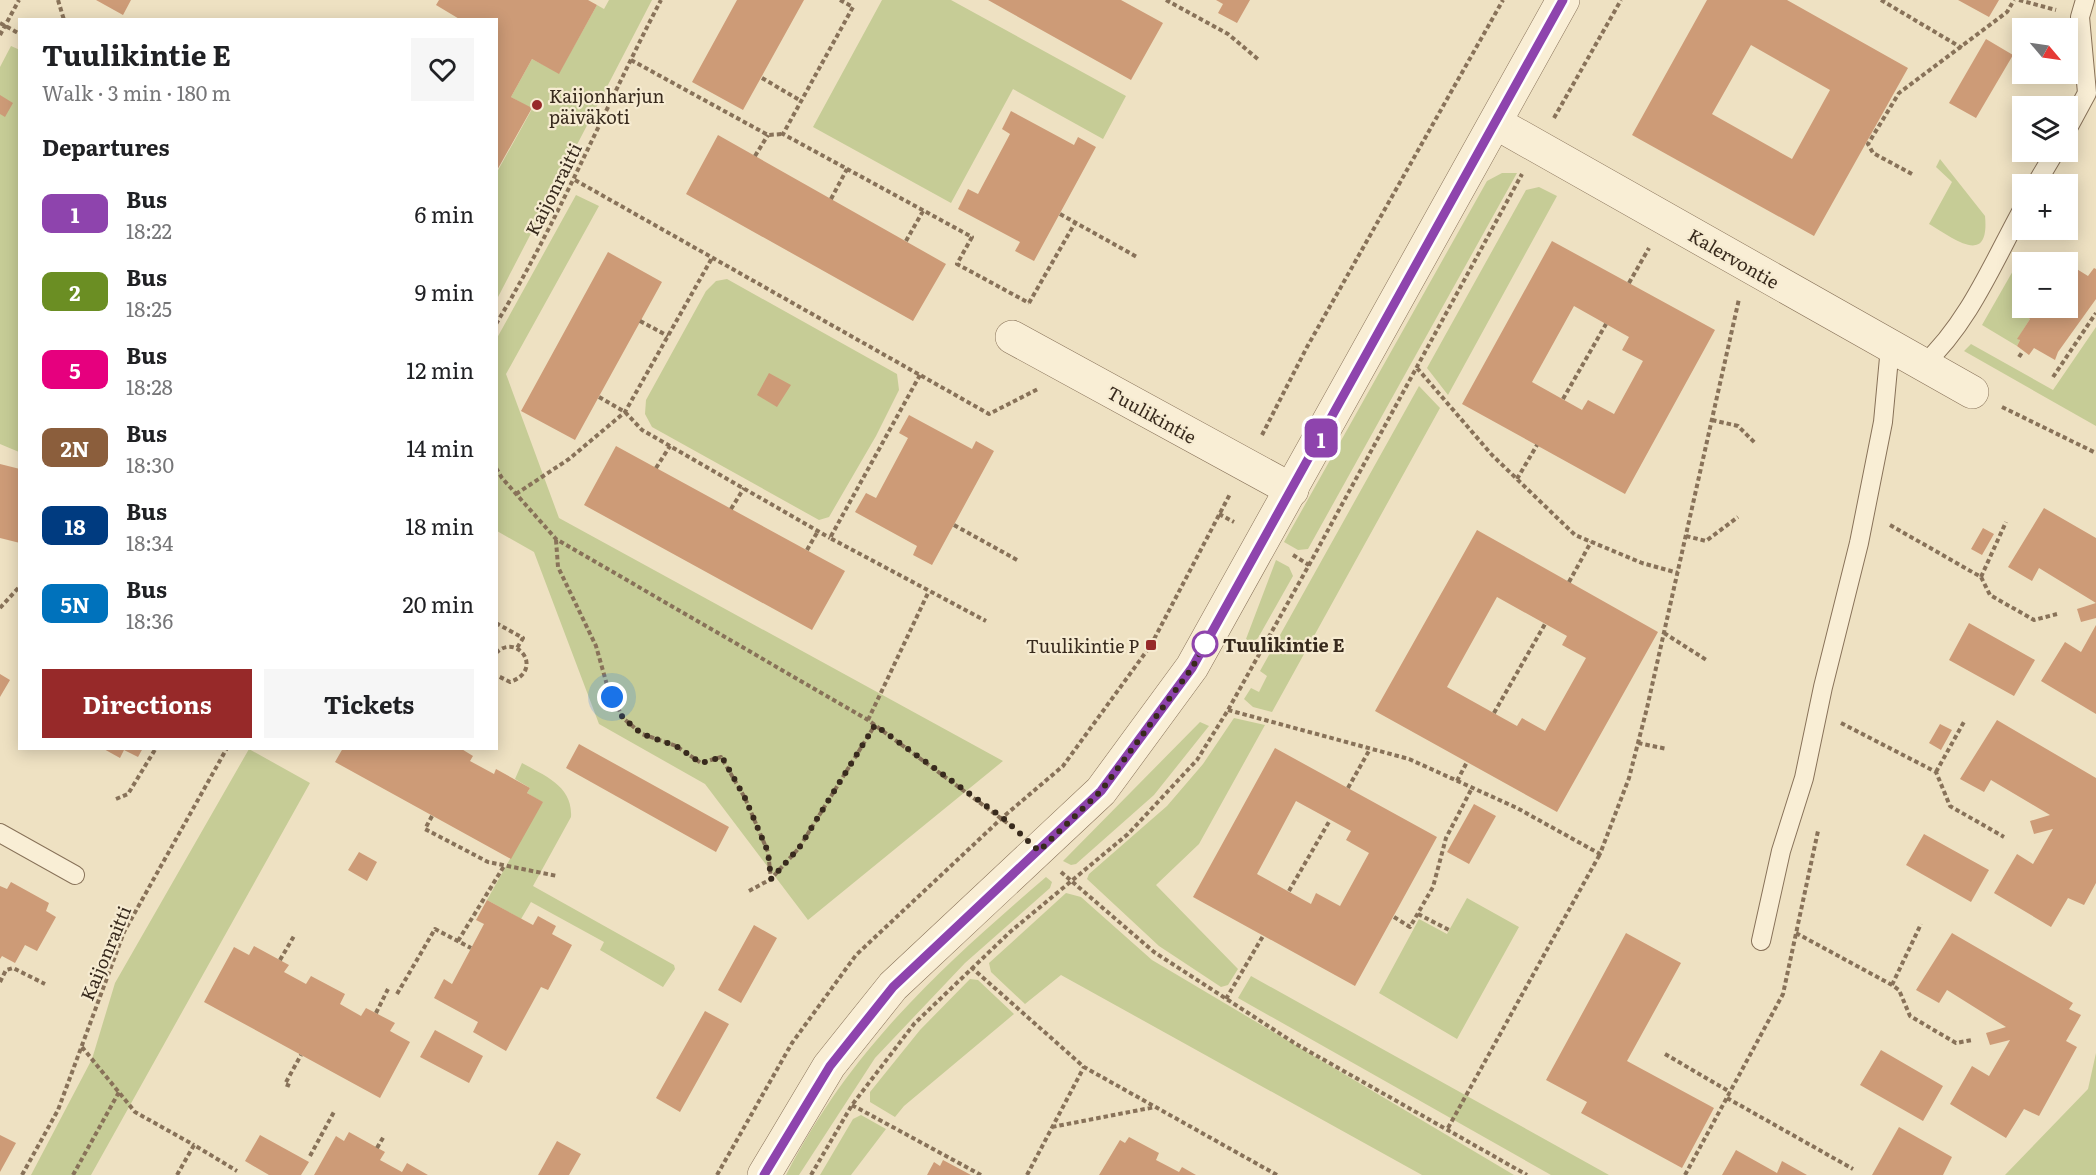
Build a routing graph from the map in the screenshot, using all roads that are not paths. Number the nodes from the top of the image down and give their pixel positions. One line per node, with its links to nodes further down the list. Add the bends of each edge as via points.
1 (1563, 0): 4 (street)
2 (2083, 8): 3 (lane, via 2087,93)
3 (2078, 110)
4 (1496, 123): 7 (street, Kalervontie); 10 (street)
5 (2012, 228): 8 (lane, via 1959,323)
6 (1019, 323): 10 (street, Tuulikintie)
7 (1890, 347): 8 (street, Kalervontie); 13 (lane, via 1883,422 1859,543)
8 (1923, 365): 9 (street, Kalervontie)
9 (1972, 392)
10 (1292, 490): 14 (street, via 1192,668 1101,791 893,987 830,1066)
11 (0, 833): 12 (lane)
12 (75, 875)
13 (1761, 941)
14 (764, 1175)

